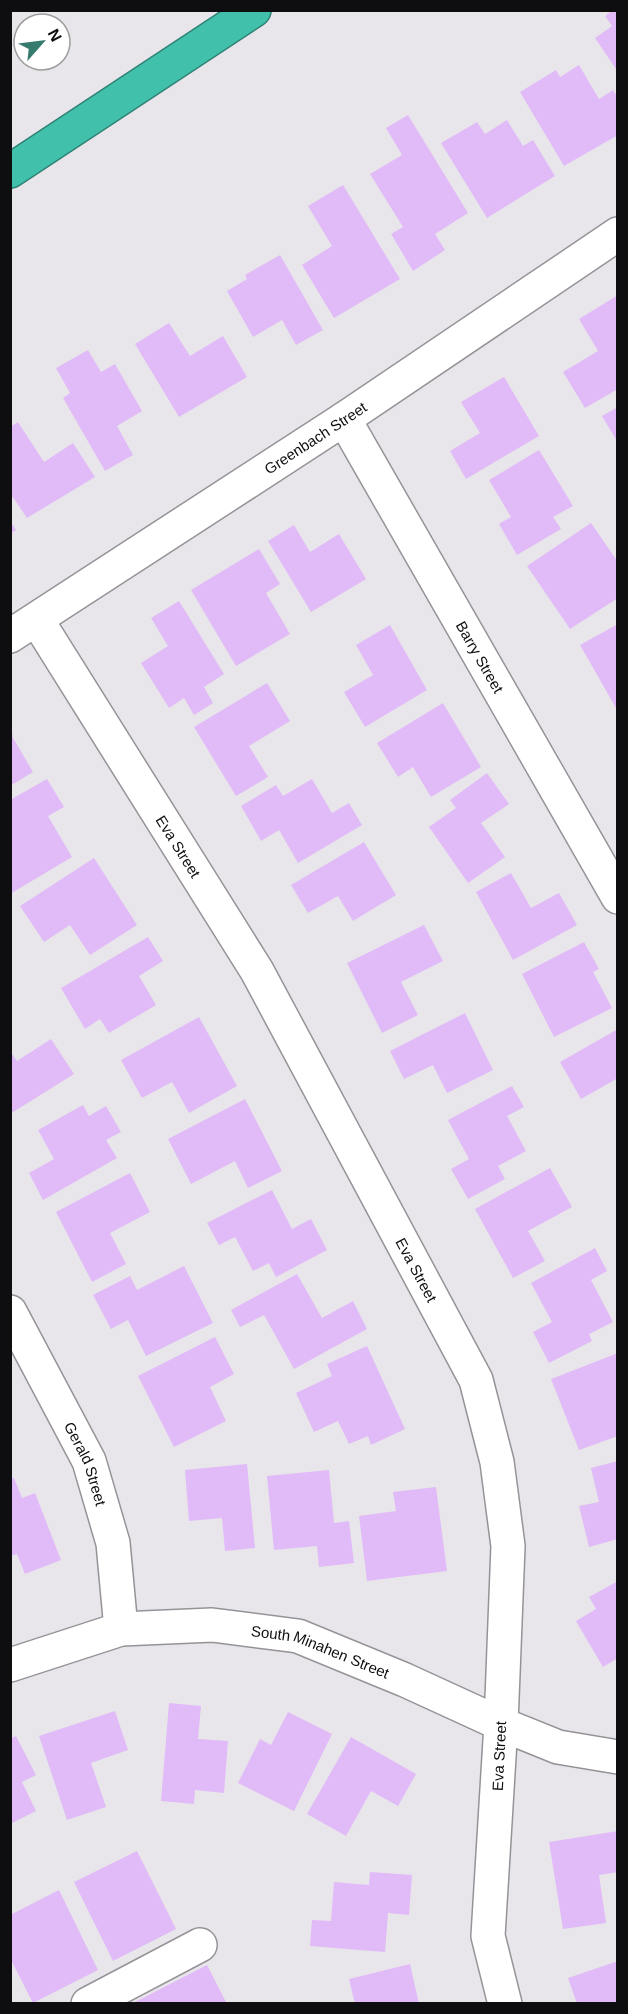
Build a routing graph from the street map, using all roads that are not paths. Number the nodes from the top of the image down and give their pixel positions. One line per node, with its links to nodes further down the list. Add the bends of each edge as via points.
1 (254, 10): 2 (highway)
2 (10, 171)
3 (618, 234): 4 (street, Greenbach Street)
4 (344, 419): 5 (street, Greenbach Street); 6 (street, Barry Street)
5 (24, 628): 10 (street, Eva Street, via 257,971 476,1380 498,1462 508,1546)
6 (618, 897)
7 (10, 1312): 8 (street, Gerald Street, via 89,1461 113,1543)
8 (121, 1629): 9 (street, South Minahen Street); 10 (street, South Minahen Street, via 212,1625 298,1636)
9 (10, 1665)
10 (501, 1724): 11 (street, South Minahen Street, via 558,1748); 14 (street, Eva Street, via 488,1936)
11 (618, 1757)
12 (200, 1945): 13 (street)
13 (88, 2004)
14 (505, 2004)

